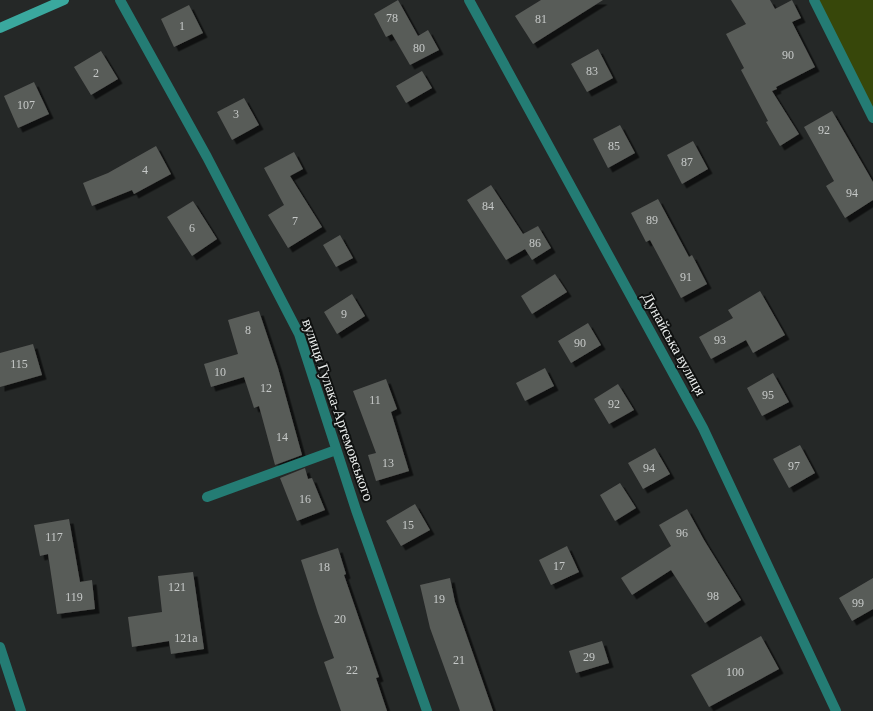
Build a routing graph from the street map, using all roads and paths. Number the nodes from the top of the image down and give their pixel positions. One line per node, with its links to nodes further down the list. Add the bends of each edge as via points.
1 (64, 0): 5 (main road)
2 (120, 0): 7 (street, вулиця Гулака-Артемовського, via 207,157 299,334)
3 (469, 0): 12 (street, Дунайська вулиця, via 703,428)
4 (814, 0): 6 (street)
5 (0, 28)
6 (873, 118)
7 (336, 450): 8 (street); 11 (street, вулиця Гулака-Артемовського)
8 (207, 497)
9 (0, 647): 10 (street)
10 (21, 711)
11 (427, 711)
12 (836, 711)

